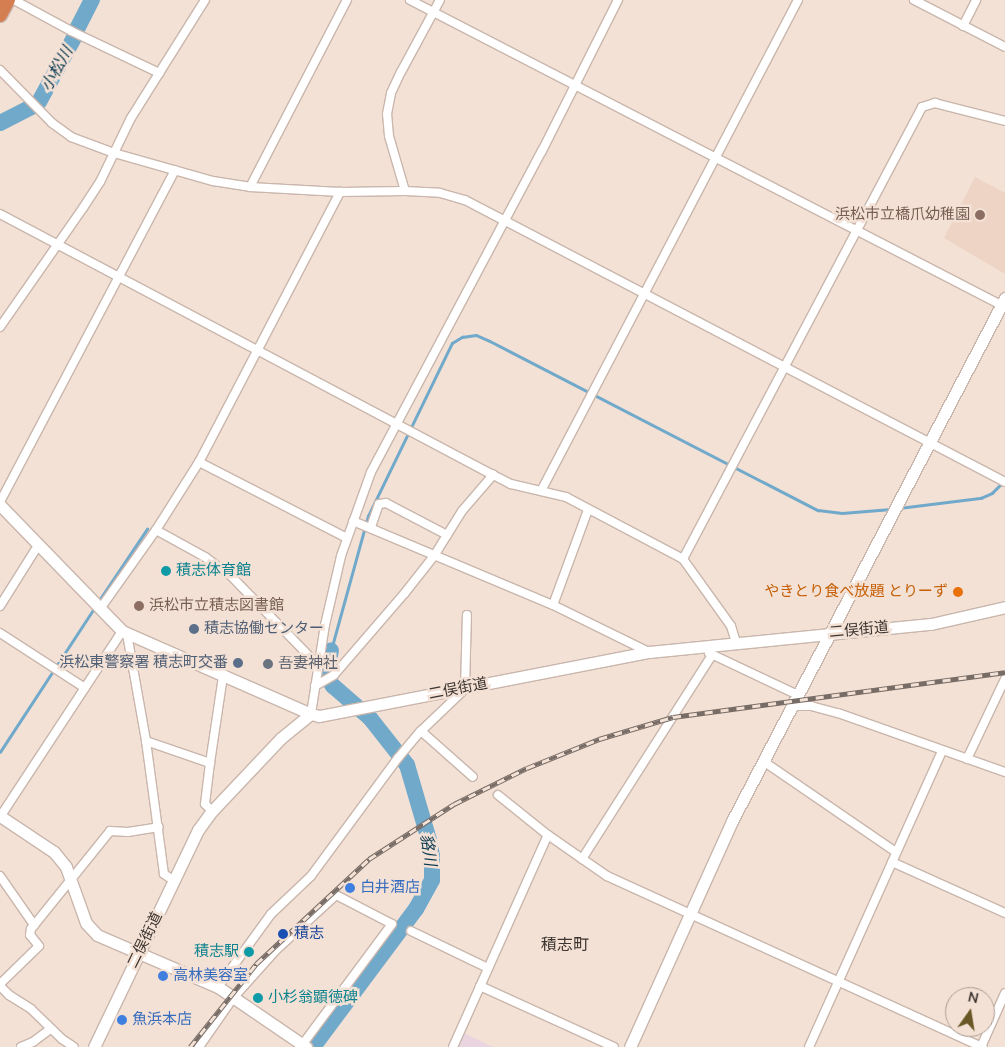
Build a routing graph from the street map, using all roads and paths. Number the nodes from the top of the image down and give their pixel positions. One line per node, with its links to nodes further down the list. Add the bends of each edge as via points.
1 (8, 0): 12 (highway)
2 (14, 0): 16 (street)
3 (205, 0): 16 (street)
4 (347, 0): 22 (street)
5 (410, 0): 11 (street)
6 (440, 0): 11 (street)
7 (618, 0): 17 (street)
8 (798, 0): 20 (street)
9 (914, 0): 13 (street)
10 (976, 0): 13 (street)
11 (434, 12): 17 (street); 24 (street, via 391,93 387,114 389,136)
12 (0, 15)
13 (963, 26): 14 (street)
14 (1005, 47)
15 (0, 70): 19 (street, via 70,137)
16 (159, 73): 19 (street)
17 (575, 84): 20 (street); 26 (street)
18 (1005, 121): 27 (street, via 936,103 922,107)
19 (114, 153): 21 (street); 28 (street, via 100,182)
20 (716, 158): 27 (street); 30 (street)
21 (175, 170): 22 (street); 29 (street)
22 (250, 187): 23 (street)
23 (340, 192): 24 (street); 33 (street)
24 (405, 192): 26 (street, via 440,194 465,200)
25 (0, 214): 28 (street)
26 (504, 222): 30 (street); 35 (street)
27 (856, 232): 31 (street); 34 (street)
28 (58, 246): 29 (street); 32 (street)
29 (118, 278): 33 (street); 41 (street)
30 (644, 294): 34 (street); 40 (street)
31 (1004, 304): 36 (street)
32 (0, 327)
33 (256, 351): 35 (street); 37 (street)
34 (784, 368): 36 (street); 50 (street)
35 (399, 426): 38 (street); 43 (street, via 372,472)
36 (928, 442): 39 (street); 58 (street)
37 (199, 462): 45 (street); 47 (street)
38 (493, 475): 40 (street, via 512,484); 46 (street, via 462,511)
39 (1001, 480)
40 (541, 491): 42 (street, via 566,497)
41 (0, 503): 48 (street)
42 (588, 510): 50 (street); 52 (street)
43 (356, 522): 44 (street); 47 (street)
44 (370, 527): 46 (street, via 380,504 386,503); 49 (street)
45 (156, 530): 51 (street); 63 (street, via 205,557 231,576)
46 (447, 535): 49 (street)
47 (347, 538): 63 (street)
48 (39, 544): 51 (street); 53 (street)
49 (434, 556): 52 (street); 66 (street, via 334,676)
50 (683, 559): 59 (street, via 731,626)
51 (97, 605): 56 (street)
52 (552, 605): 61 (street)
53 (0, 606)
54 (1005, 607): 58 (street, 二俣街道, via 931,624)
55 (467, 615): 68 (street)
56 (124, 632): 64 (street); 67 (street); 73 (street)
57 (0, 633): 67 (street)
58 (831, 633): 59 (street, 二俣街道); 69 (street)
59 (736, 642): 60 (street, 二俣街道)
60 (701, 647): 61 (street, 二俣街道); 62 (street)
61 (649, 652): 68 (street, 二俣街道)
62 (712, 655): 69 (street); 86 (street)
63 (318, 665): 66 (street)
64 (223, 676): 71 (street); 77 (street)
65 (1005, 679): 75 (street)
66 (318, 684): 71 (street)
67 (86, 688): 82 (street)
68 (466, 689): 71 (street, 二俣街道, via 320,716); 72 (street)
69 (798, 695): 70 (street)
70 (792, 706): 74 (street, via 838,712); 76 (street)
71 (311, 714): 81 (street, 二俣街道, via 281,738)
72 (421, 731): 79 (street); 100 (street, via 311,876 271,914)
73 (146, 741): 77 (street); 83 (street)
74 (942, 751): 75 (street); 85 (street)
75 (967, 759): 78 (street)
76 (763, 761): 85 (street); 92 (street, via 732,821)
77 (210, 762): 81 (street, via 205,804)
78 (1005, 772)
79 (474, 777)
80 (498, 795): 84 (street)
81 (212, 811): 90 (street, 二俣街道, via 198,830)
82 (0, 817): 89 (street, via 54,852)
83 (159, 827): 89 (street, via 110,831); 90 (street, via 164,874)
84 (548, 835): 86 (street); 96 (street)
85 (896, 852): 87 (street)
86 (582, 859): 92 (street, via 607,876)
87 (892, 862): 91 (street); 97 (street)
88 (0, 876): 93 (street)
89 (71, 880): 93 (street); 95 (street, via 86,923 97,935)
90 (173, 880): 95 (street, 二俣街道)
91 (1005, 913)
92 (691, 914): 97 (street); 111 (street)
93 (34, 925): 98 (street, via 30,934 39,946)
94 (411, 931): 96 (street)
95 (138, 954): 100 (street); 107 (street, 二俣街道)
96 (488, 968): 99 (street)
97 (838, 981): 112 (street); 113 (street)
98 (0, 985): 103 (street)
99 (480, 986): 109 (street); 110 (street)
100 (218, 987): 102 (street)
101 (1005, 994): 113 (street)
102 (233, 998): 104 (street); 104 (street, via 276,950 336,895 392,924); 108 (street)
103 (50, 1029): 105 (street); 106 (street)
104 (304, 1046)
105 (21, 1047)
106 (74, 1047)
107 (94, 1047)
108 (199, 1047)
109 (453, 1047)
110 (614, 1047)
111 (630, 1047)
112 (809, 1047)
113 (982, 1047)

